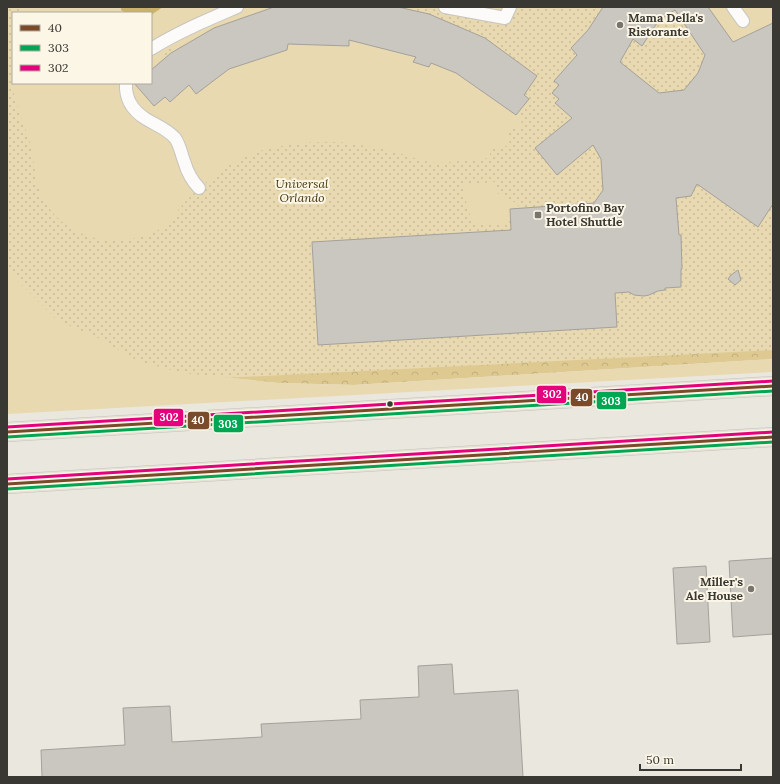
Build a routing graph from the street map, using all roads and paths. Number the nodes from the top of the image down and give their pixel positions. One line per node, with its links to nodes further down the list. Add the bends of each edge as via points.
1 (237, 7): 6 (street)
2 (445, 7): 3 (street, via 505,18)
3 (510, 7)
4 (733, 7): 5 (street)
5 (743, 21)
6 (152, 48)
7 (126, 84): 8 (street, via 126,94 136,111 174,137 190,177)
8 (199, 188)
9 (773, 386): 10 (main road)
10 (7, 432)
11 (773, 437): 12 (main road)
12 (7, 484)

